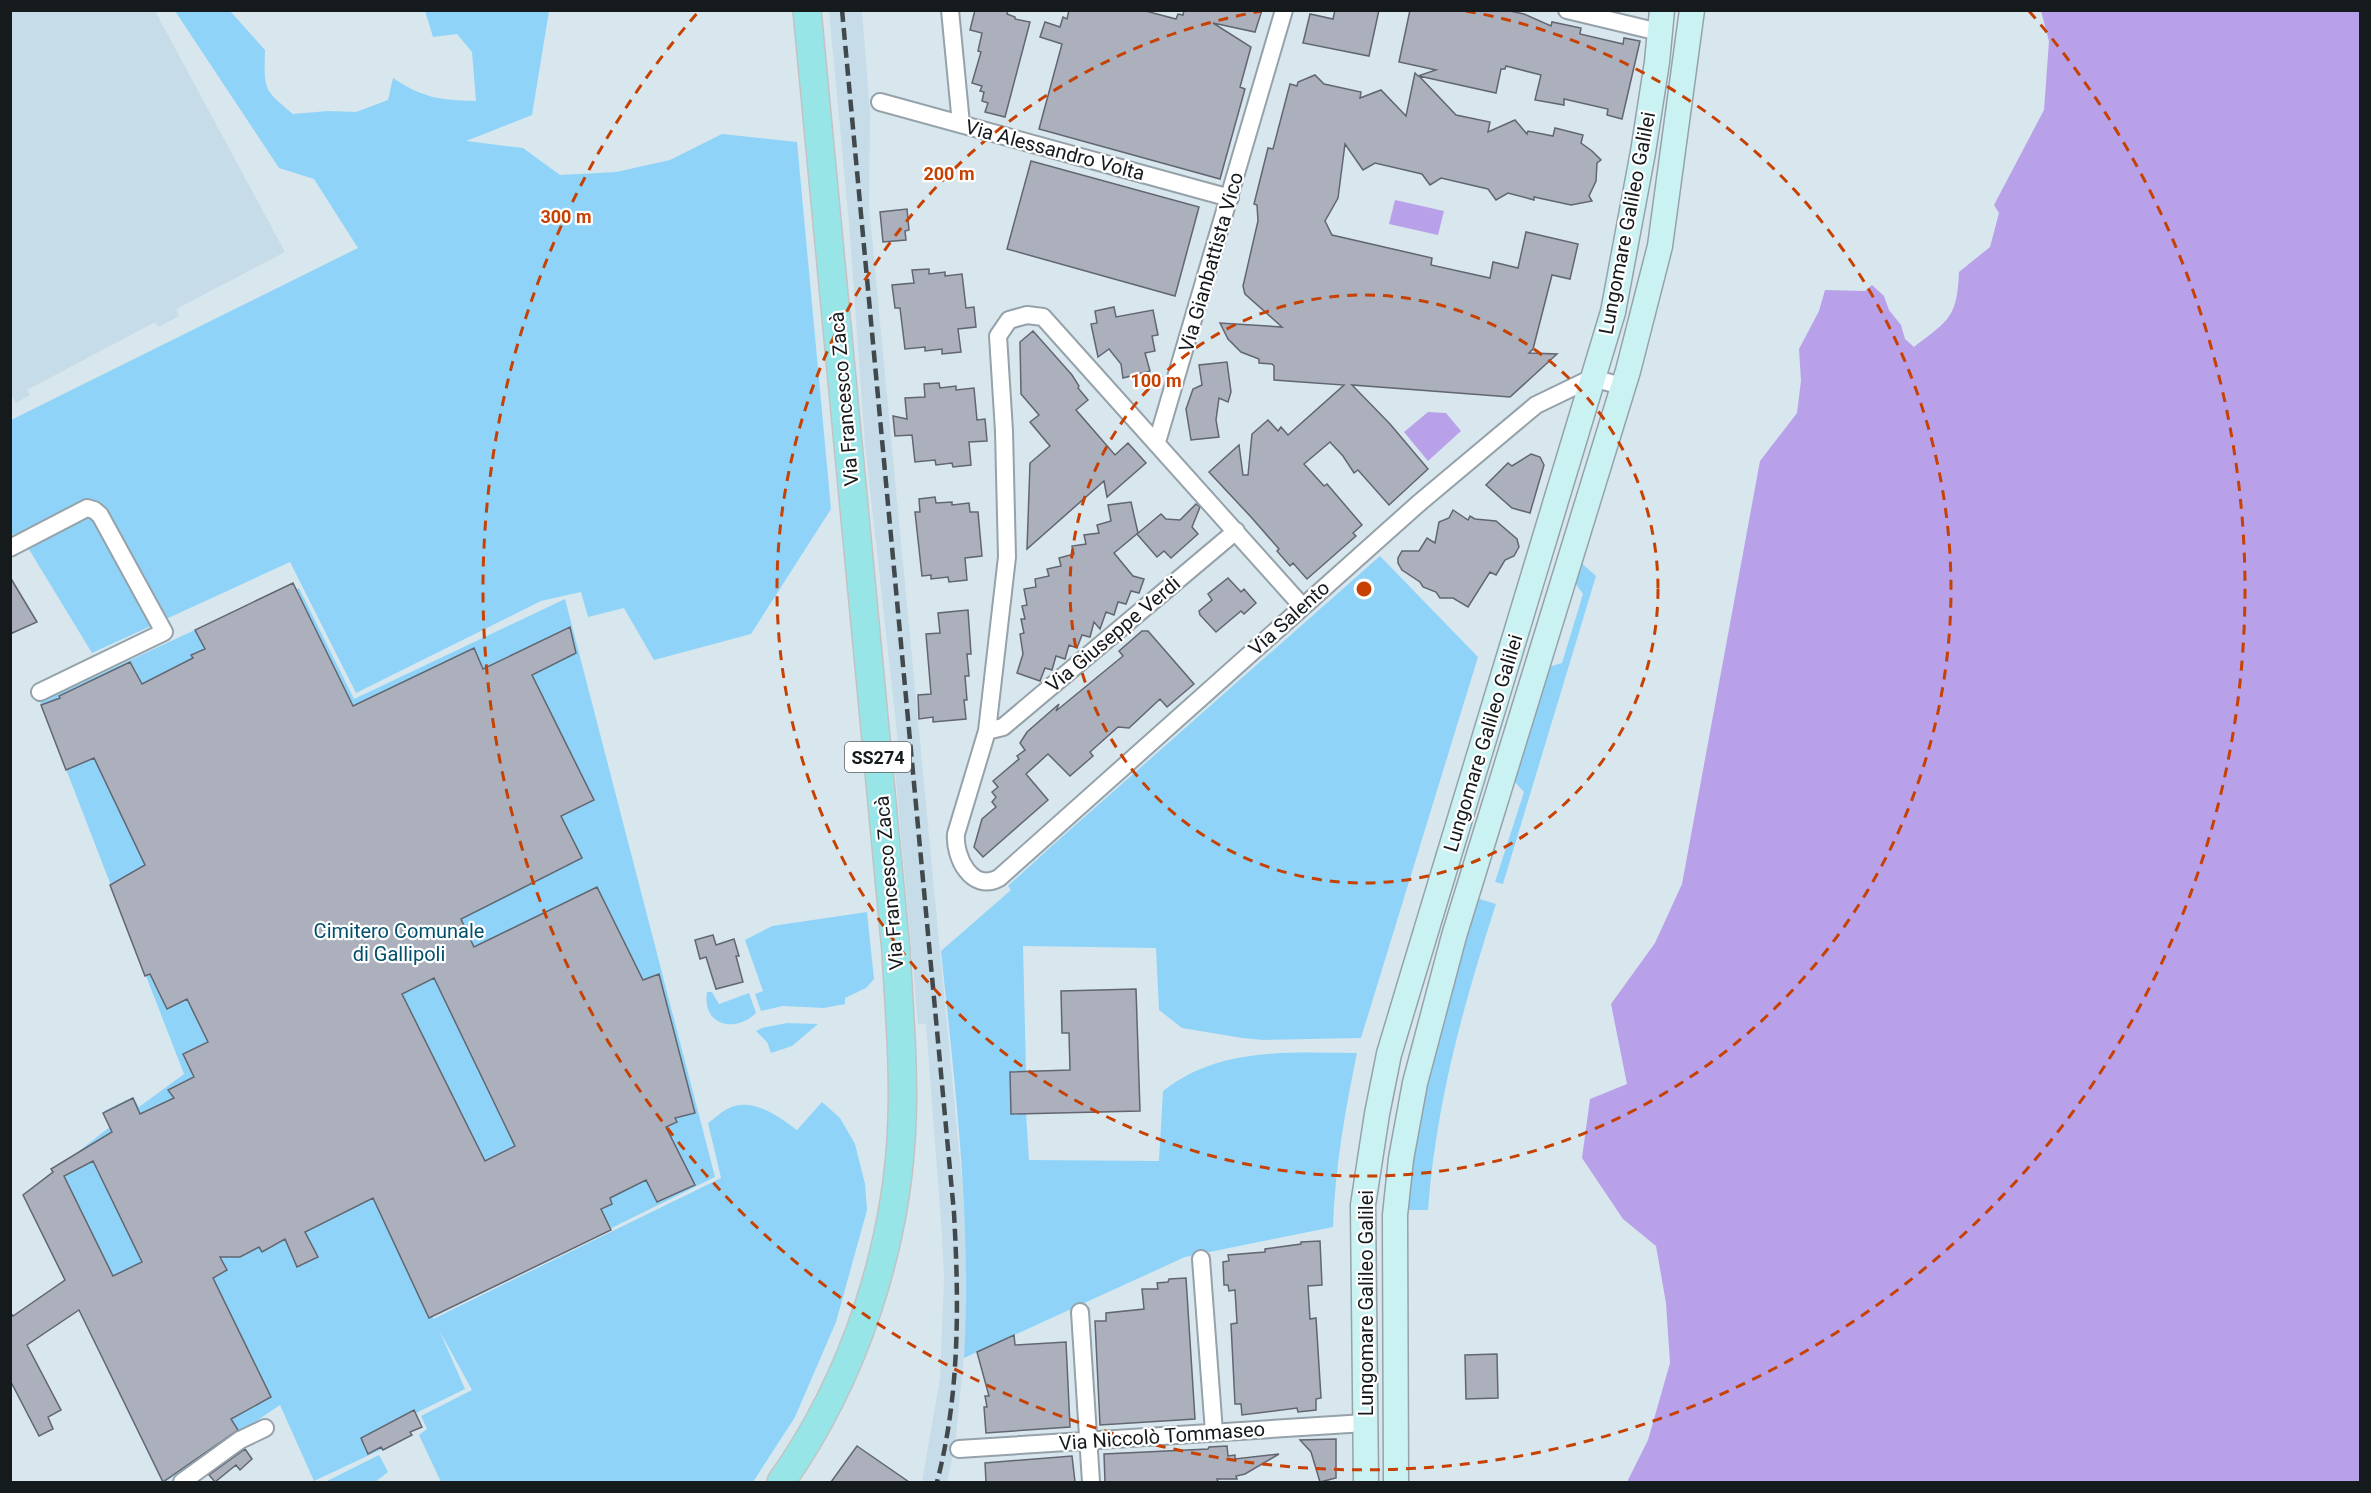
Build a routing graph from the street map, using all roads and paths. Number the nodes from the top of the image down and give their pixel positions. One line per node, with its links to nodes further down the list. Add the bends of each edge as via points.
1 (807, 10): 28 (main road, Via Francesco Zacà / SS274, via 896,951 902,1111 888,1232 860,1328 831,1397)
2 (950, 10): 9 (street)
3 (1284, 10): 10 (street, Via Gianbattista Vico)
4 (1568, 10): 6 (street)
5 (1692, 10): 7 (main road, Lungomare Galileo Galilei)
6 (1661, 21): 7 (main road); 11 (main road, Lungomare Galileo Galilei, via 1627,240 1612,312)
7 (1689, 37): 12 (main road, Lungomare Galileo Galilei, via 1660,246)
8 (880, 102): 9 (street, Via Alessandro Volta)
9 (961, 124): 10 (street, Via Alessandro Volta)
10 (1230, 198): 13 (street, Via Gianbattista Vico)
11 (1592, 378): 12 (street); 16 (street, Via Salento, via 1536,405); 22 (main road, Lungomare Galileo Galilei, via 1389,1054 1363,1205)
12 (1622, 386): 21 (main road, Lungomare Galileo Galilei, via 1454,936 1415,1083 1395,1215)
13 (1157, 442): 14 (street); 18 (street, via 1043,317 1027,315 1009,320 998,336 1007,557)
14 (1236, 531): 16 (street); 18 (street, Via Giuseppe Verdi, via 1002,727)
15 (10, 548): 17 (street, via 87,508 94,510 164,632)
16 (1302, 606): 18 (street, Via Salento, via 999,878 988,882 972,876 958,858 955,843)
17 (40, 692)
18 (987, 731)
19 (1201, 1259): 24 (street)
20 (1080, 1312): 25 (street)
21 (1396, 1423): 22 (main road); 31 (main road, Lungomare Galileo Galilei)
22 (1365, 1424): 24 (street, Via Niccolò Tommaseo); 30 (main road, Lungomare Galileo Galilei)
23 (265, 1428): 27 (street, via 240,1440)
24 (1214, 1432): 25 (street, Via Niccolò Tommaseo)
25 (1089, 1441): 26 (street, Via Niccolò Tommaseo); 29 (street)
26 (959, 1449)
27 (182, 1482)
28 (781, 1482)
29 (1092, 1482)
30 (1366, 1482)
31 (1396, 1482)

